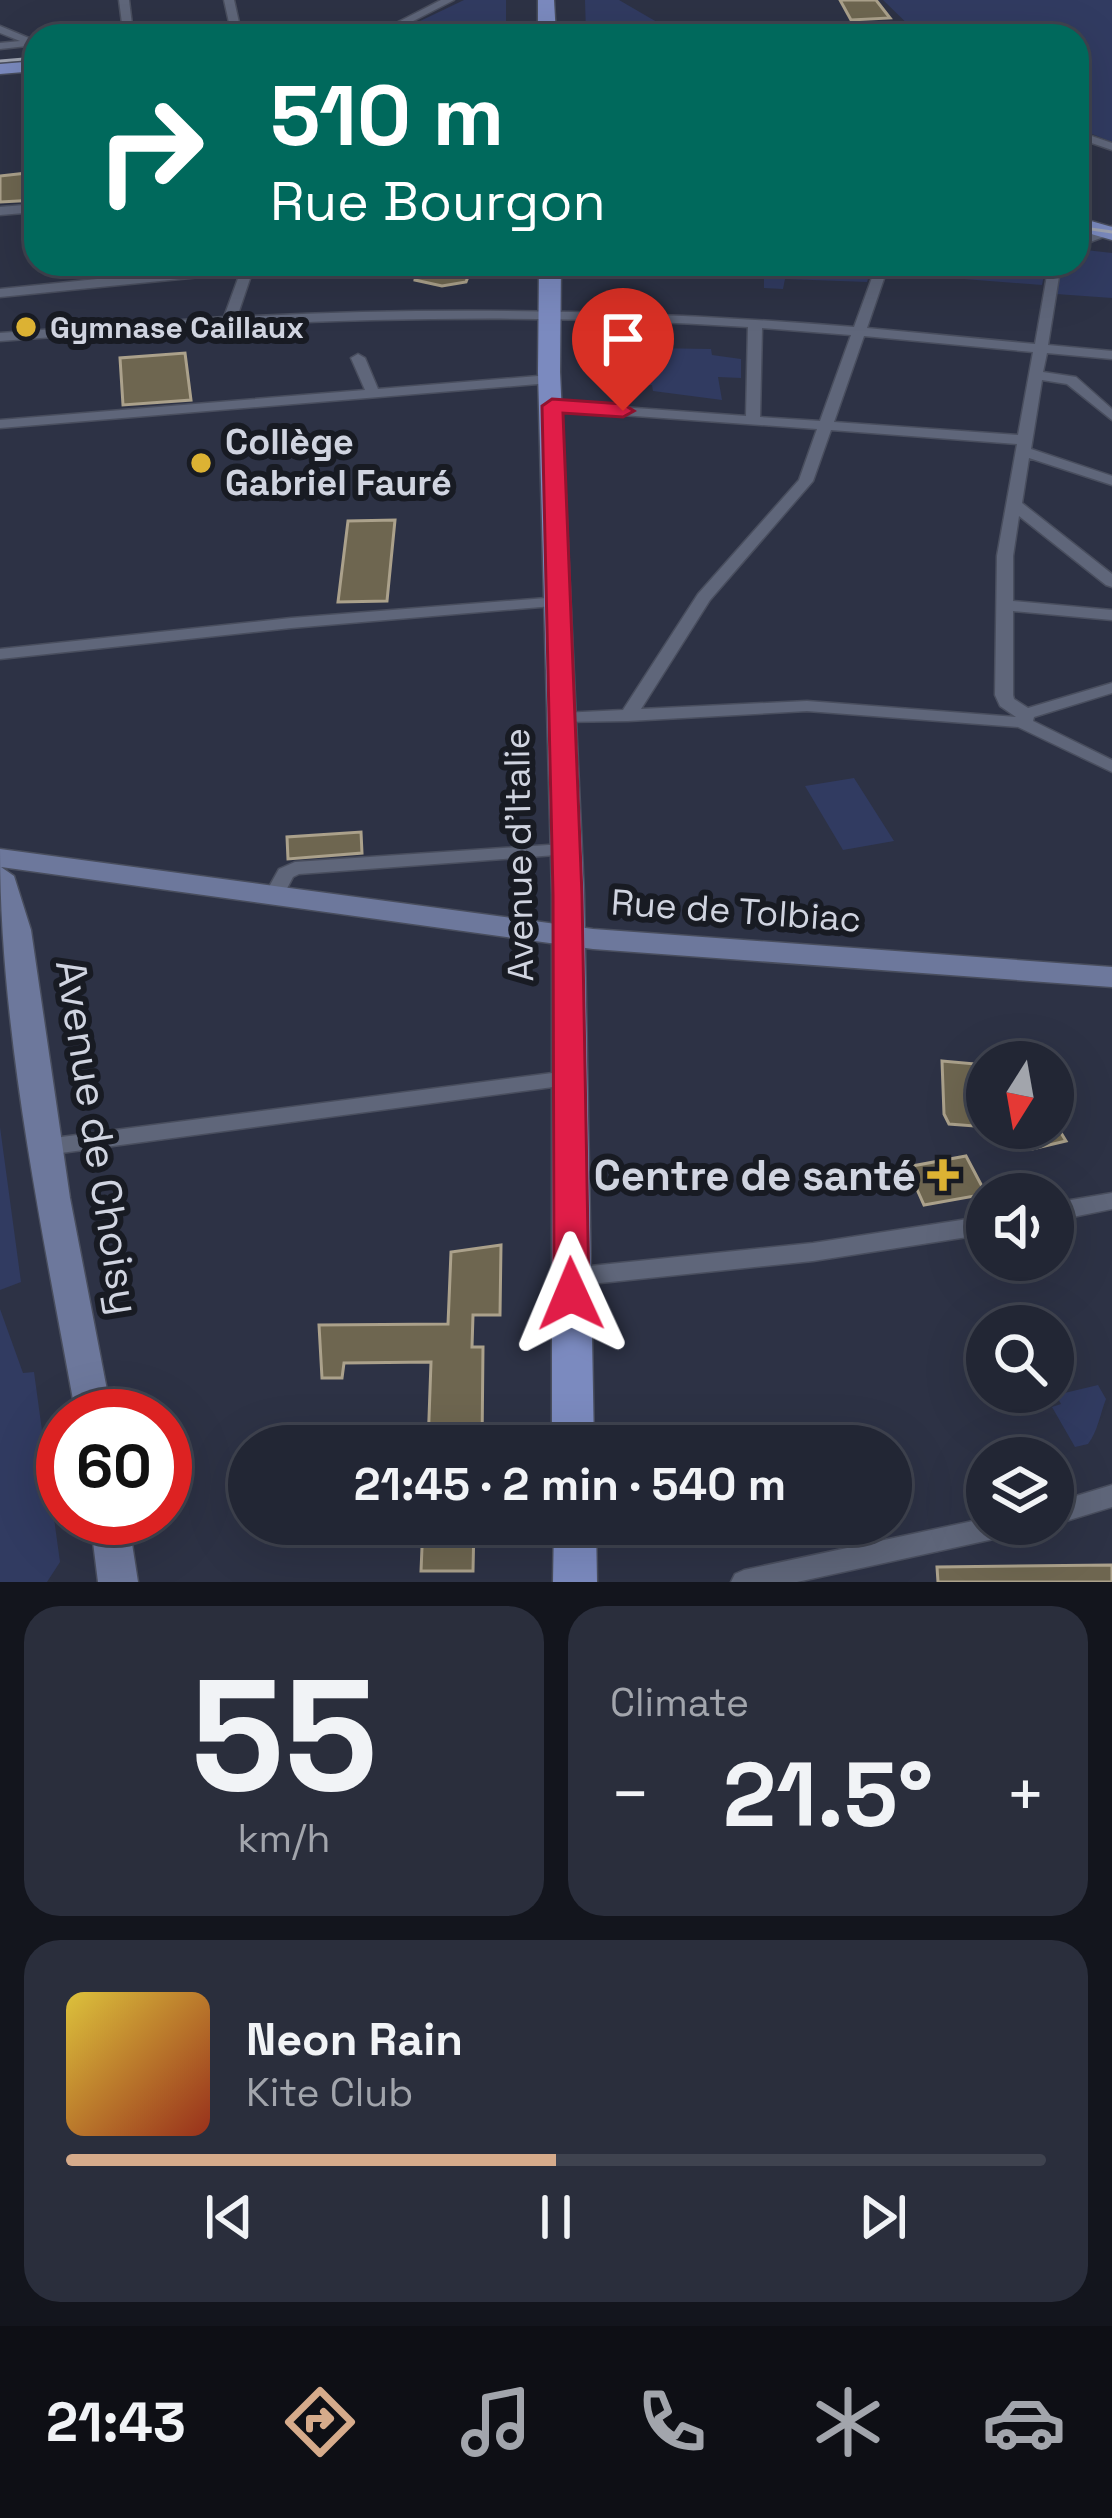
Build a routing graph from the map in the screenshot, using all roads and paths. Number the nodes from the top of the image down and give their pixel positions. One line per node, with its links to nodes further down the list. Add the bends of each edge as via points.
1 (449, 0): 2 (street)
2 (400, 24)
3 (157, 276): 8 (street)
4 (245, 276): 10 (street)
5 (550, 276): 9 (main road, Avenue d'Italie)
6 (879, 276): 12 (street)
7 (1053, 276): 14 (street)
8 (0, 293)
9 (550, 315): 10 (street); 11 (street); 18 (main road, Avenue d'Italie)
10 (230, 319): 13 (street)
11 (755, 326): 12 (street); 21 (street)
12 (860, 331): 14 (street); 23 (street)
13 (0, 337)
14 (1041, 349): 15 (street); 17 (street)
15 (1112, 355)
16 (358, 358): 19 (street)
17 (1036, 375): 20 (street, via 1072,380); 24 (street)
18 (551, 392): 19 (street); 21 (street); 29 (main road, Avenue d'Italie)
19 (373, 393): 22 (street)
20 (1112, 416)
21 (753, 420): 23 (street)
22 (0, 424)
23 (827, 426): 24 (street); 34 (street, via 806,482 713,585)
24 (1021, 445): 25 (street); 27 (street)
25 (1108, 480): 26 (street)
26 (1112, 497)
27 (1014, 504): 28 (street); 30 (street)
28 (1112, 582)
29 (559, 602): 32 (street); 35 (main road, Avenue d'Italie)
30 (1005, 605): 31 (street); 36 (street, via 1005,700)
31 (1112, 615)
32 (0, 654)
33 (1112, 688): 36 (street)
34 (628, 716): 35 (street); 36 (street, via 807,706)
35 (562, 718): 38 (main road, Avenue d'Italie)
36 (1023, 718): 37 (street)
37 (1112, 767)
38 (563, 850): 41 (street, via 298,868); 42 (main road, Avenue d'Italie)
39 (0, 859): 41 (main road, Rue de Tolbiac)
40 (1, 890): 45 (main road, Avenue de Choisy, via 20,949)
41 (275, 894): 42 (main road, Rue de Tolbiac)
42 (567, 936): 43 (main road, Rue de Tolbiac); 44 (main road, Avenue d'Italie)
43 (1112, 977)
44 (568, 1078): 45 (street); 49 (main road, Avenue d'Italie)
45 (46, 1147): 50 (main road, Avenue de Choisy)
46 (1112, 1201): 47 (street)
47 (1074, 1208)
48 (966, 1228): 49 (street)
49 (571, 1277): 51 (main road, Avenue d'Italie)
50 (89, 1389)
51 (573, 1425)
52 (1112, 1496): 53 (street)
53 (1074, 1508)
54 (966, 1534): 59 (street)
55 (113, 1545): 57 (main road)
56 (574, 1545): 58 (main road)
57 (118, 1582)
58 (575, 1582)
59 (744, 1582)

